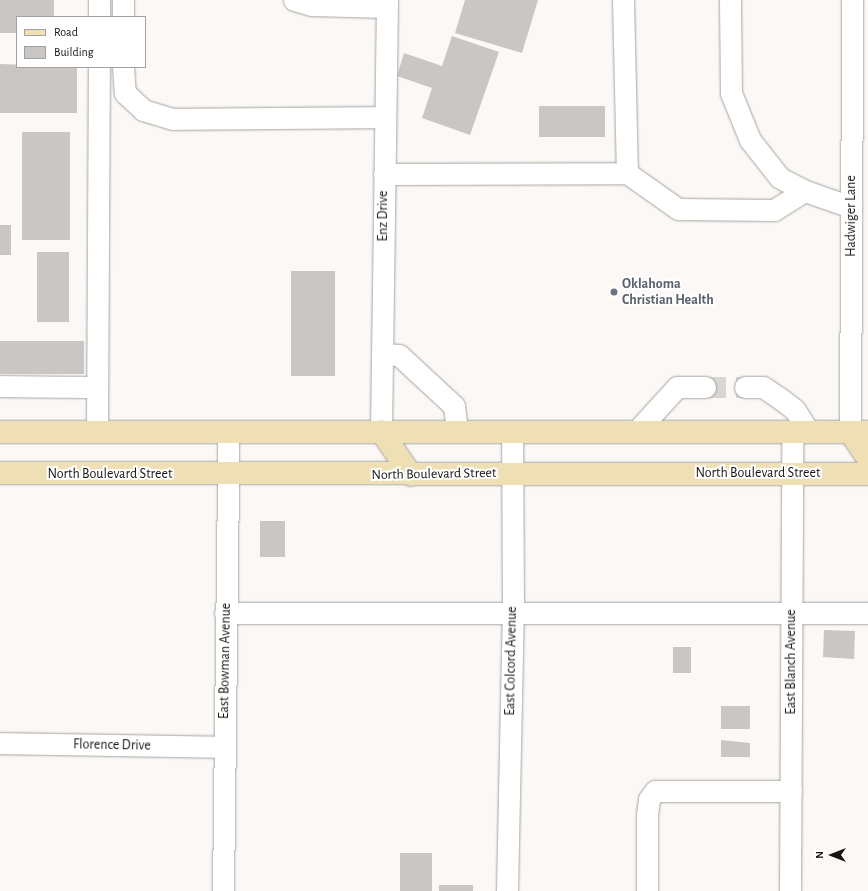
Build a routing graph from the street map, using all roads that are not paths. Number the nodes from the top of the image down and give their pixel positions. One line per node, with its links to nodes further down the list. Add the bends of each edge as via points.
1 (99, 0): 8 (street)
2 (123, 0): 9 (street)
3 (294, 0): 7 (street, via 311,6)
4 (623, 0): 13 (street)
5 (730, 0): 15 (street, via 731,93 750,140 780,178)
6 (852, 0): 16 (street, Hadwiger Lane)
7 (387, 4): 12 (street, Enz Drive)
8 (99, 16)
9 (123, 16)
10 (99, 68): 19 (street)
11 (123, 68): 12 (street, via 125,93 143,110 173,119)
12 (385, 117): 14 (street, Enz Drive)
13 (627, 173): 14 (street); 15 (street, via 678,209 774,210)
14 (384, 174): 17 (street, Enz Drive)
15 (805, 191): 16 (street)
16 (851, 207): 29 (street, Hadwiger Lane)
17 (382, 354): 24 (street, Enz Drive); 25 (street, via 399,355 454,406)
18 (0, 386): 19 (street)
19 (97, 387): 22 (street)
20 (705, 387): 28 (street, via 677,387)
21 (745, 387): 30 (street, via 763,387 795,410)
22 (97, 431): 23 (main road); 27 (main road)
23 (229, 431): 24 (main road); 36 (street, East Bowman Avenue)
24 (381, 431): 25 (main road); 37 (main road)
25 (457, 431): 26 (main road)
26 (512, 431): 28 (main road); 33 (street, East Colcord Avenue)
27 (0, 432)
28 (636, 432): 30 (main road)
29 (859, 432): 30 (main road); 31 (main road)
30 (800, 433): 34 (street, East Blanch Avenue)
31 (868, 459)
32 (0, 473): 36 (main road, North Boulevard Street)
33 (512, 473): 34 (main road, North Boulevard Street); 37 (main road, North Boulevard Street); 38 (street, East Colcord Avenue)
34 (792, 474): 35 (main road, North Boulevard Street); 41 (street, East Blanch Avenue)
35 (868, 474)
36 (229, 475): 37 (main road, North Boulevard Street); 39 (street, East Bowman Avenue)
37 (412, 475)
38 (513, 611): 39 (street); 41 (street); 46 (street, East Colcord Avenue)
39 (226, 613): 43 (street, East Bowman Avenue)
40 (868, 613): 41 (street)
41 (791, 615): 44 (street, East Blanch Avenue)
42 (0, 743): 43 (street, Florence Drive)
43 (224, 746): 45 (street, East Bowman Avenue)
44 (791, 791): 47 (street, via 662,789 649,799); 48 (street, East Blanch Avenue)
45 (223, 891)
46 (507, 891)
47 (647, 891)
48 (790, 891)

